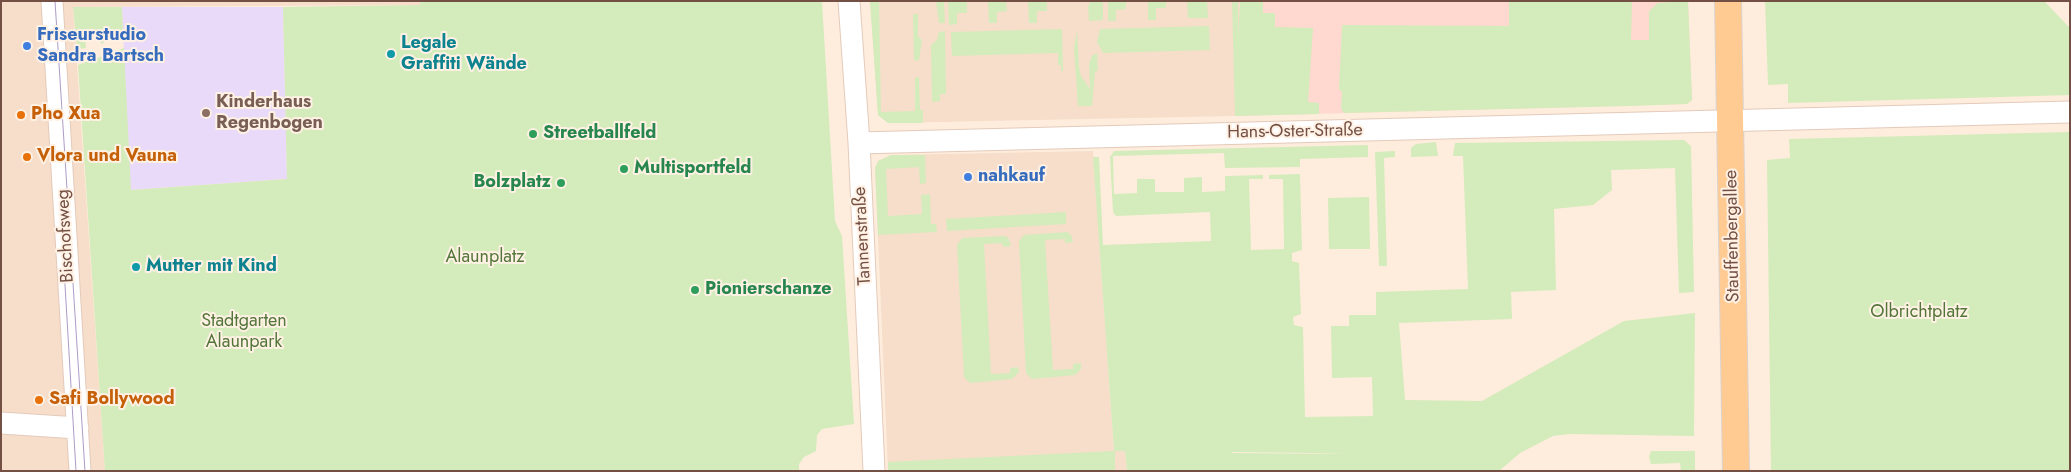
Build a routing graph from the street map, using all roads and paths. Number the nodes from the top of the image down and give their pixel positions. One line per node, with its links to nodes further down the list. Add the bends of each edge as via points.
1 (52, 1): 8 (street, Bischofsweg)
2 (849, 1): 6 (street, Tannenstraße)
3 (1728, 1): 5 (main road, Stauffenbergallee)
4 (2070, 112): 5 (street)
5 (1731, 121): 6 (street, Hans-Oster-Straße); 11 (main road, Stauffenbergallee)
6 (859, 143): 10 (street, Tannenstraße)
7 (1, 424): 8 (street)
8 (78, 428): 9 (street, Bischofsweg)
9 (80, 471)
10 (874, 471)
11 (1736, 471)

